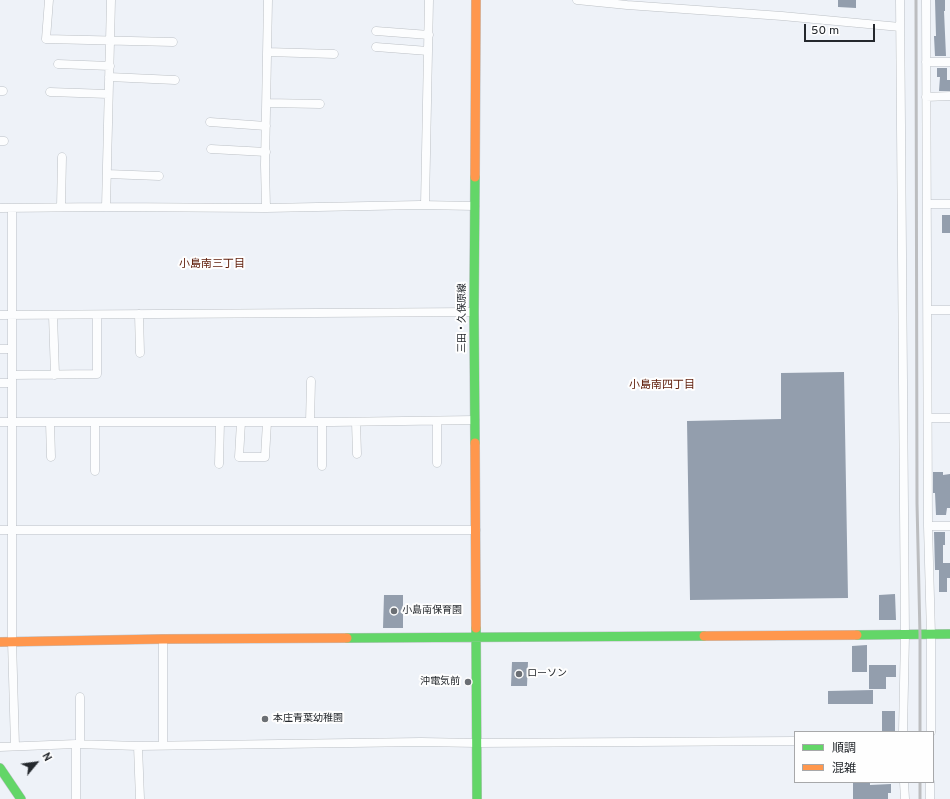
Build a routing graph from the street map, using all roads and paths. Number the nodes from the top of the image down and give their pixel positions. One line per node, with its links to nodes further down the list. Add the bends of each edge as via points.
1 (48, 0): 13 (street, via 46,39)
2 (111, 0): 13 (street)
3 (268, 0): 17 (street)
4 (429, 0): 12 (street)
5 (476, 0): 41 (street, 三田・久保原線)
6 (577, 0): 9 (street)
7 (900, 0): 10 (street)
8 (926, 0): 19 (street)
9 (627, 3): 10 (street)
10 (900, 27): 88 (street)
11 (376, 31): 12 (street)
12 (429, 35): 16 (street)
13 (110, 40): 14 (street); 22 (street)
14 (173, 42)
15 (376, 47): 16 (street)
16 (428, 51): 40 (street)
17 (267, 52): 18 (street); 29 (street)
18 (334, 54)
19 (926, 62): 20 (street); 28 (street)
20 (950, 62)
21 (58, 64): 22 (street)
22 (110, 66): 23 (street)
23 (109, 76): 24 (street); 26 (street)
24 (175, 80)
25 (50, 92): 26 (street)
26 (108, 94): 36 (street)
27 (950, 96): 28 (street)
28 (926, 97): 38 (street)
29 (267, 103): 30 (street); 32 (street)
30 (320, 104)
31 (210, 122): 32 (street)
32 (266, 126): 34 (street)
33 (211, 149): 34 (street)
34 (266, 152): 46 (street)
35 (62, 157): 42 (street)
36 (107, 174): 37 (street); 43 (street)
37 (159, 176)
38 (927, 204): 39 (street); 47 (street)
39 (950, 204)
40 (425, 205): 41 (street); 46 (street)
41 (474, 206): 49 (street, 三田・久保原線)
42 (61, 207): 43 (street); 45 (street)
43 (106, 207): 46 (street)
44 (0, 208): 45 (street)
45 (12, 208): 52 (street)
46 (266, 208)
47 (928, 310): 48 (street); 62 (street)
48 (950, 310)
49 (474, 312): 50 (street); 65 (street, 三田・久保原線)
50 (139, 314): 54 (street); 57 (street)
51 (0, 315): 52 (street)
52 (12, 315): 53 (street); 56 (street)
53 (53, 315): 54 (street); 58 (street)
54 (97, 315): 58 (street, via 97,374)
55 (0, 349): 56 (street)
56 (12, 349): 59 (street)
57 (140, 352)
58 (55, 375): 59 (street)
59 (12, 379): 61 (street); 67 (street)
60 (310, 381): 73 (street)
61 (0, 383)
62 (928, 418): 63 (street); 82 (street)
63 (950, 418)
64 (437, 420): 65 (street); 75 (street); 78 (street)
65 (476, 420): 86 (street, 三田・久保原線)
66 (0, 422): 67 (street)
67 (11, 422): 68 (street); 85 (street)
68 (50, 422): 69 (street); 77 (street)
69 (95, 422): 70 (street); 81 (street)
70 (220, 422): 71 (street); 79 (street)
71 (241, 422): 72 (street); 72 (street, via 239,457 266,457)
72 (267, 422): 73 (street)
73 (310, 422): 74 (street)
74 (322, 422): 75 (street); 80 (street)
75 (356, 422): 76 (street)
76 (357, 454)
77 (51, 457)
78 (437, 463)
79 (219, 464)
80 (322, 466)
81 (95, 471)
82 (928, 526): 83 (street); 89 (street)
83 (950, 526)
84 (0, 530): 85 (street)
85 (13, 530): 86 (street); 92 (street)
86 (476, 530): 90 (street, 三田・久保原線)
87 (950, 634): 89 (street)
88 (905, 635): 89 (street); 90 (street); 95 (street)
89 (931, 635): 96 (street)
90 (477, 637): 91 (street); 98 (street, 三田・久保原線)
91 (164, 639): 92 (street); 100 (street)
92 (12, 641): 93 (street); 101 (street)
93 (0, 642)
94 (80, 697): 99 (street)
95 (903, 731)
96 (931, 731)
97 (794, 741): 98 (street)
98 (477, 743): 100 (street); 110 (street, 三田・久保原線)
99 (78, 744): 101 (street); 102 (street); 108 (street)
100 (163, 745): 102 (street)
101 (15, 746): 103 (street)
102 (138, 746): 109 (street)
103 (0, 747)
104 (1, 770): 107 (street)
105 (904, 783): 111 (street)
106 (930, 783): 112 (street)
107 (21, 799)
108 (76, 799)
109 (140, 799)
110 (477, 799)
111 (905, 799)
112 (930, 799)

